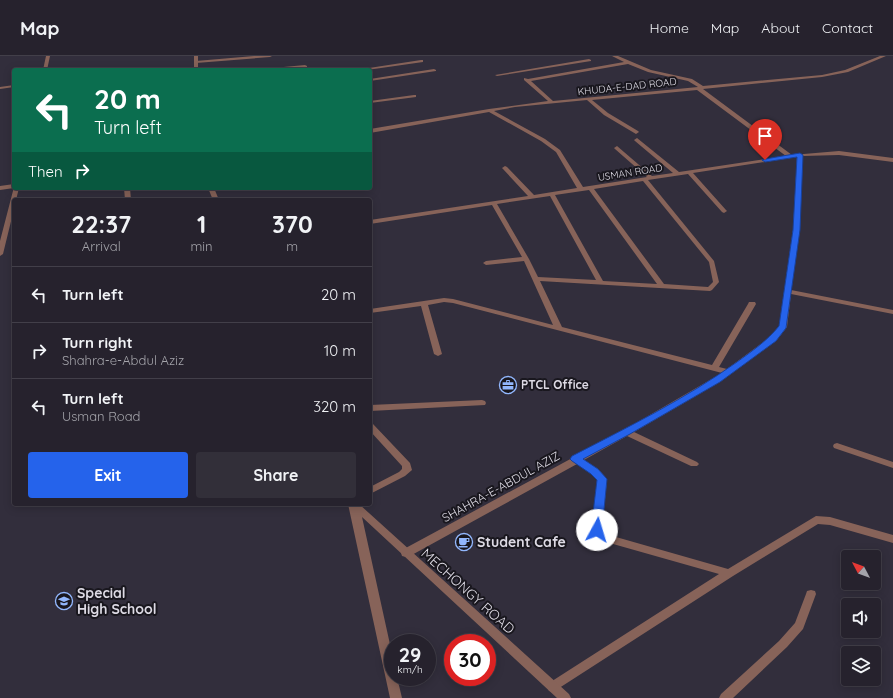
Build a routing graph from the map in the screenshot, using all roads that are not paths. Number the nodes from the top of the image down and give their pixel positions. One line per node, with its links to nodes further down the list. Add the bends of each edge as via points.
1 (48, 56): 11 (street)
2 (196, 56): 8 (street)
3 (270, 56): 8 (street)
4 (614, 56): 9 (street)
5 (884, 56): 22 (street, KHUDA-E-DAD ROAD, via 846,71 822,76)
6 (421, 60): 14 (street)
7 (589, 60): 16 (street)
8 (196, 62): 12 (street)
9 (630, 62): 19 (street); 22 (street, via 650,71 690,80)
10 (305, 66): 13 (street)
11 (45, 68)
12 (196, 68)
13 (284, 68)
14 (371, 68)
15 (434, 70): 18 (street)
16 (515, 73): 17 (street); 19 (street)
17 (497, 75)
18 (372, 80)
19 (528, 80): 26 (street)
20 (12, 86): 21 (street)
21 (0, 88)
22 (700, 88): 24 (street, KHUDA-E-DAD ROAD); 33 (street)
23 (414, 96): 25 (street)
24 (588, 99): 26 (street, KHUDA-E-DAD ROAD); 29 (street, via 606,114)
25 (372, 102)
26 (552, 102): 27 (street, KHUDA-E-DAD ROAD)
27 (489, 110): 28 (street, KHUDA-E-DAD ROAD); 43 (street, via 558,151)
28 (372, 131)
29 (636, 132)
30 (637, 140): 37 (street)
31 (617, 148): 38 (street)
32 (800, 155): 33 (street, USMAN ROAD); 34 (street, USMAN ROAD, via 839,153); 57 (street, SHAHRA-E-ABDUL AZIZ, via 796,230)
33 (790, 156): 36 (street, USMAN ROAD)
34 (893, 160)
35 (505, 168): 45 (street)
36 (689, 172): 37 (street, USMAN ROAD); 48 (street)
37 (678, 174): 38 (street, USMAN ROAD)
38 (651, 178): 39 (street, USMAN ROAD)
39 (644, 179): 42 (street, USMAN ROAD); 56 (street, via 712,262 716,282 710,289)
40 (12, 186): 41 (street)
41 (0, 188)
42 (591, 188): 43 (street, USMAN ROAD); 56 (street)
43 (581, 189): 44 (street, USMAN ROAD)
44 (552, 194): 45 (street, USMAN ROAD); 55 (street)
45 (533, 197): 47 (street, USMAN ROAD)
46 (12, 203): 50 (street)
47 (494, 203): 49 (street, USMAN ROAD); 52 (street)
48 (724, 211)
49 (372, 222)
50 (2, 240): 51 (street)
51 (0, 254)
52 (526, 259): 53 (street); 54 (street)
53 (486, 263)
54 (535, 279): 55 (street); 62 (street)
55 (601, 283): 56 (street)
56 (662, 286)
57 (787, 291): 61 (street); 65 (street, SHAHRA-E-ABDUL AZIZ, via 783,326 773,339)
58 (424, 303): 60 (street); 62 (street, via 453,301); 63 (street)
59 (752, 304): 64 (street)
60 (372, 311)
61 (893, 312)
62 (558, 327): 64 (street)
63 (438, 354)
64 (714, 368): 65 (street)
65 (729, 372): 69 (street, SHAHRA-E-ABDUL AZIZ)
66 (482, 402): 67 (street)
67 (372, 408)
68 (372, 428): 74 (street, via 407,465 407,470 402,474)
69 (626, 432): 71 (street, SHAHRA-E-ABDUL AZIZ); 72 (street)
70 (837, 446): 73 (street)
71 (576, 459): 78 (street, SHAHRA-E-ABDUL AZIZ); 79 (street, via 595,471 602,479 597,530 600,534)
72 (694, 464)
73 (893, 464)
74 (372, 490)
75 (353, 506): 82 (street)
76 (355, 506): 78 (street, MECHONGY ROAD)
77 (893, 539): 79 (street, via 830,521 816,520)
78 (406, 553): 81 (street, MECHONGY ROAD)
79 (729, 573): 81 (street)
80 (811, 594): 84 (street, via 799,626)
81 (553, 687): 83 (street, MECHONGY ROAD)
82 (396, 698)
83 (565, 698)
84 (724, 698)

